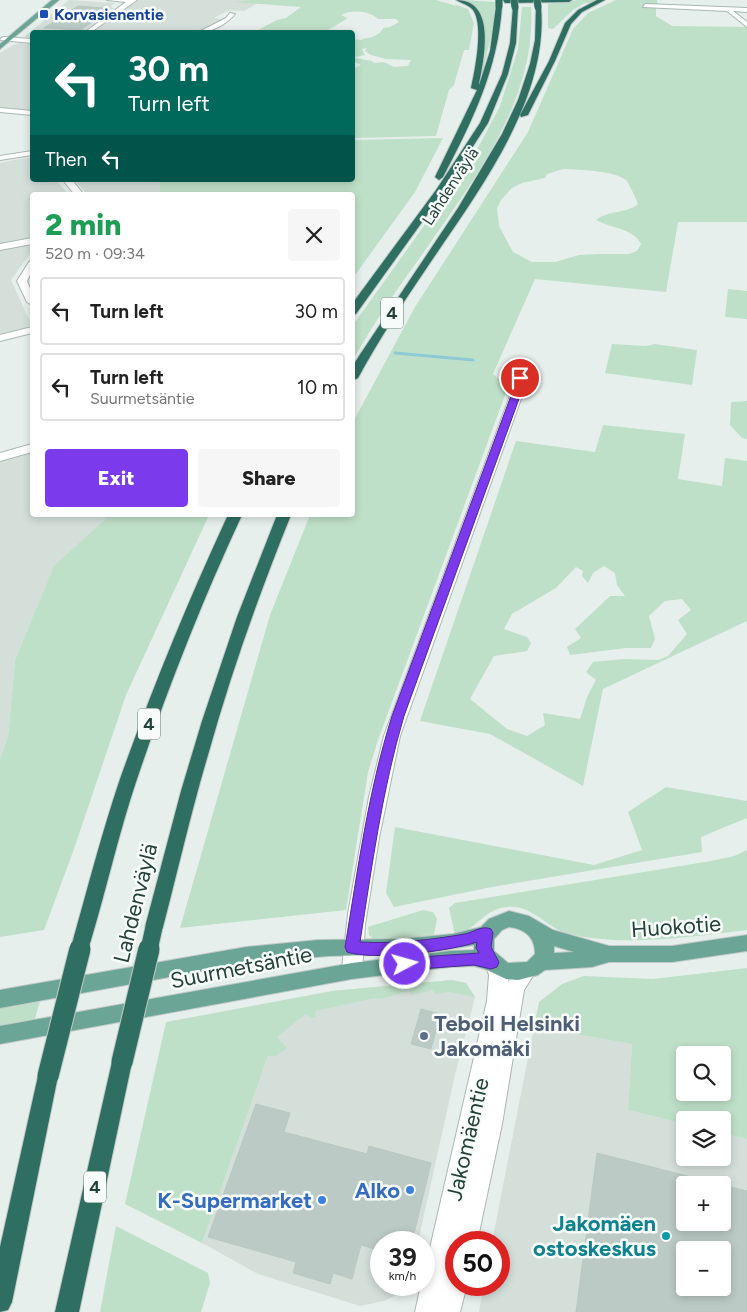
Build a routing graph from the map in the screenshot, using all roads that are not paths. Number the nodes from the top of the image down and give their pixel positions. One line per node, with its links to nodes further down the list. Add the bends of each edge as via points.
1 (46, 0): 22 (main road)
2 (56, 0): 22 (main road)
3 (110, 0): 4 (street)
4 (132, 0): 20 (street)
5 (459, 0): 27 (highway, via 472,6 480,17 480,56)
6 (491, 0): 7 (highway)
7 (569, 0)
8 (602, 0): 14 (highway)
9 (606, 0): 14 (highway)
10 (499, 3): 27 (highway, via 495,50)
11 (514, 3): 33 (highway, Lahdenväylä / 4, via 513,43 505,74 484,123)
12 (663, 3): 15 (street); 16 (street)
13 (538, 4): 28 (highway, Lahdenväylä / 4, via 538,44 531,74)
14 (591, 6): 28 (highway, via 580,11 568,24 518,128)
15 (645, 6)
16 (729, 9): 17 (street); 19 (street)
17 (747, 10)
18 (232, 14): 21 (street)
19 (747, 25)
20 (91, 30)
21 (206, 30)
22 (5, 40): 23 (street); 24 (main road)
23 (30, 41)
24 (0, 47)
25 (0, 110): 26 (street)
26 (30, 113)
27 (468, 121): 33 (highway, via 432,189)
28 (497, 152): 42 (highway, Lahdenväylä / 4)
29 (30, 153): 30 (street)
30 (0, 158)
31 (69, 182): 32 (street)
32 (77, 192)
33 (425, 210): 38 (highway, Lahdenväylä / 4)
34 (30, 241): 35 (street)
35 (0, 247)
36 (30, 267): 37 (street, via 22,281)
37 (30, 298)
38 (355, 308)
39 (30, 330): 40 (street)
40 (0, 338)
41 (519, 371): 50 (street, via 520,385 388,750 373,814)
42 (355, 373)
43 (30, 449): 44 (street)
44 (0, 457)
45 (234, 517): 59 (highway, Lahdenväylä / 4, bridge, via 179,643 128,781 82,940 48,1076)
46 (283, 517): 60 (highway, Lahdenväylä / 4, bridge, via 222,682 189,791 122,1062)
47 (486, 933): 48 (main road, via 498,922 515,919 532,925); 50 (main road, Suurmetsäntie, via 414,947); 52 (main road, via 483,948)
48 (540, 933): 51 (main road, Huokotie); 53 (main road, via 546,948)
49 (747, 943): 51 (main road, Huokotie, via 672,954)
50 (352, 947): 54 (street); 55 (main road, Suurmetsäntie, via 219,959)
51 (609, 954): 53 (main road, Huokotie)
52 (494, 964): 53 (main road, via 514,972); 54 (main road, Suurmetsäntie, via 474,958 450,959); 61 (street, Jakomäentie, via 499,975 497,1001)
53 (533, 967): 57 (street, Jakomäentie, via 515,988 491,1124)
54 (352, 971): 56 (main road, Suurmetsäntie)
55 (0, 999)
56 (0, 1035)
57 (467, 1231)
58 (452, 1296): 62 (street)
59 (0, 1302)
60 (67, 1312)
61 (428, 1312)
62 (448, 1312)

